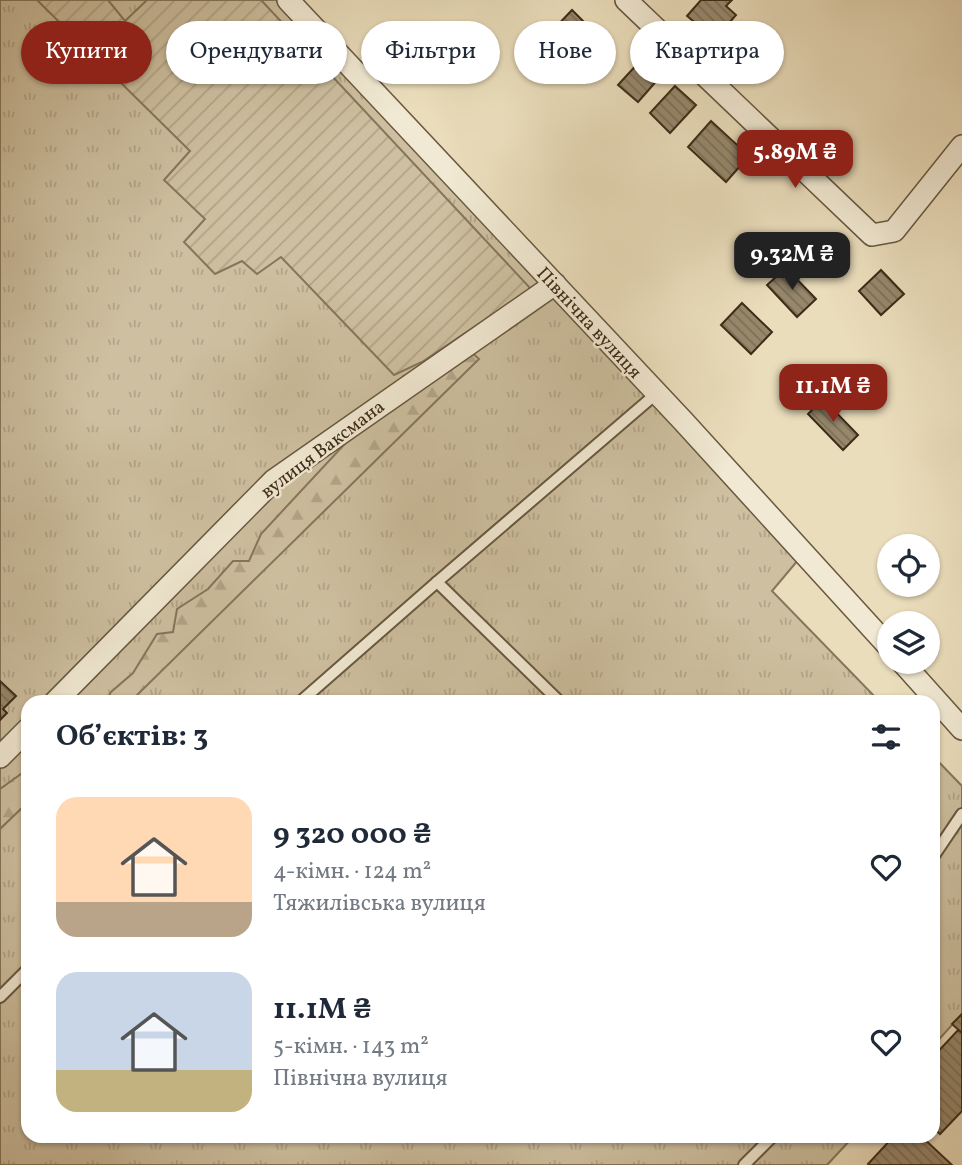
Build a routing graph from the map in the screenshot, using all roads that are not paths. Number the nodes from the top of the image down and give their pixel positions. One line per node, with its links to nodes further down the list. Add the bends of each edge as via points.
1 (288, 0): 4 (street, Північна вулиця)
2 (626, 0): 3 (street, via 872,235 894,231)
3 (962, 146)
4 (555, 284): 5 (street, Північна вулиця); 9 (street, вулиця Ваксмана, via 274,480)
5 (657, 393): 6 (lane); 7 (street, Північна вулиця)
6 (437, 582): 10 (lane); 11 (lane)
7 (877, 635)
8 (913, 674): 12 (street)
9 (62, 695)
10 (308, 695)
11 (553, 695)
12 (932, 695)
13 (940, 704): 14 (street)
14 (962, 729)
15 (21, 736): 16 (street)
16 (0, 757)
17 (962, 814): 18 (lane)
18 (940, 847)
19 (21, 976): 20 (lane)
20 (0, 997)
21 (766, 1143): 22 (lane)
22 (744, 1165)

